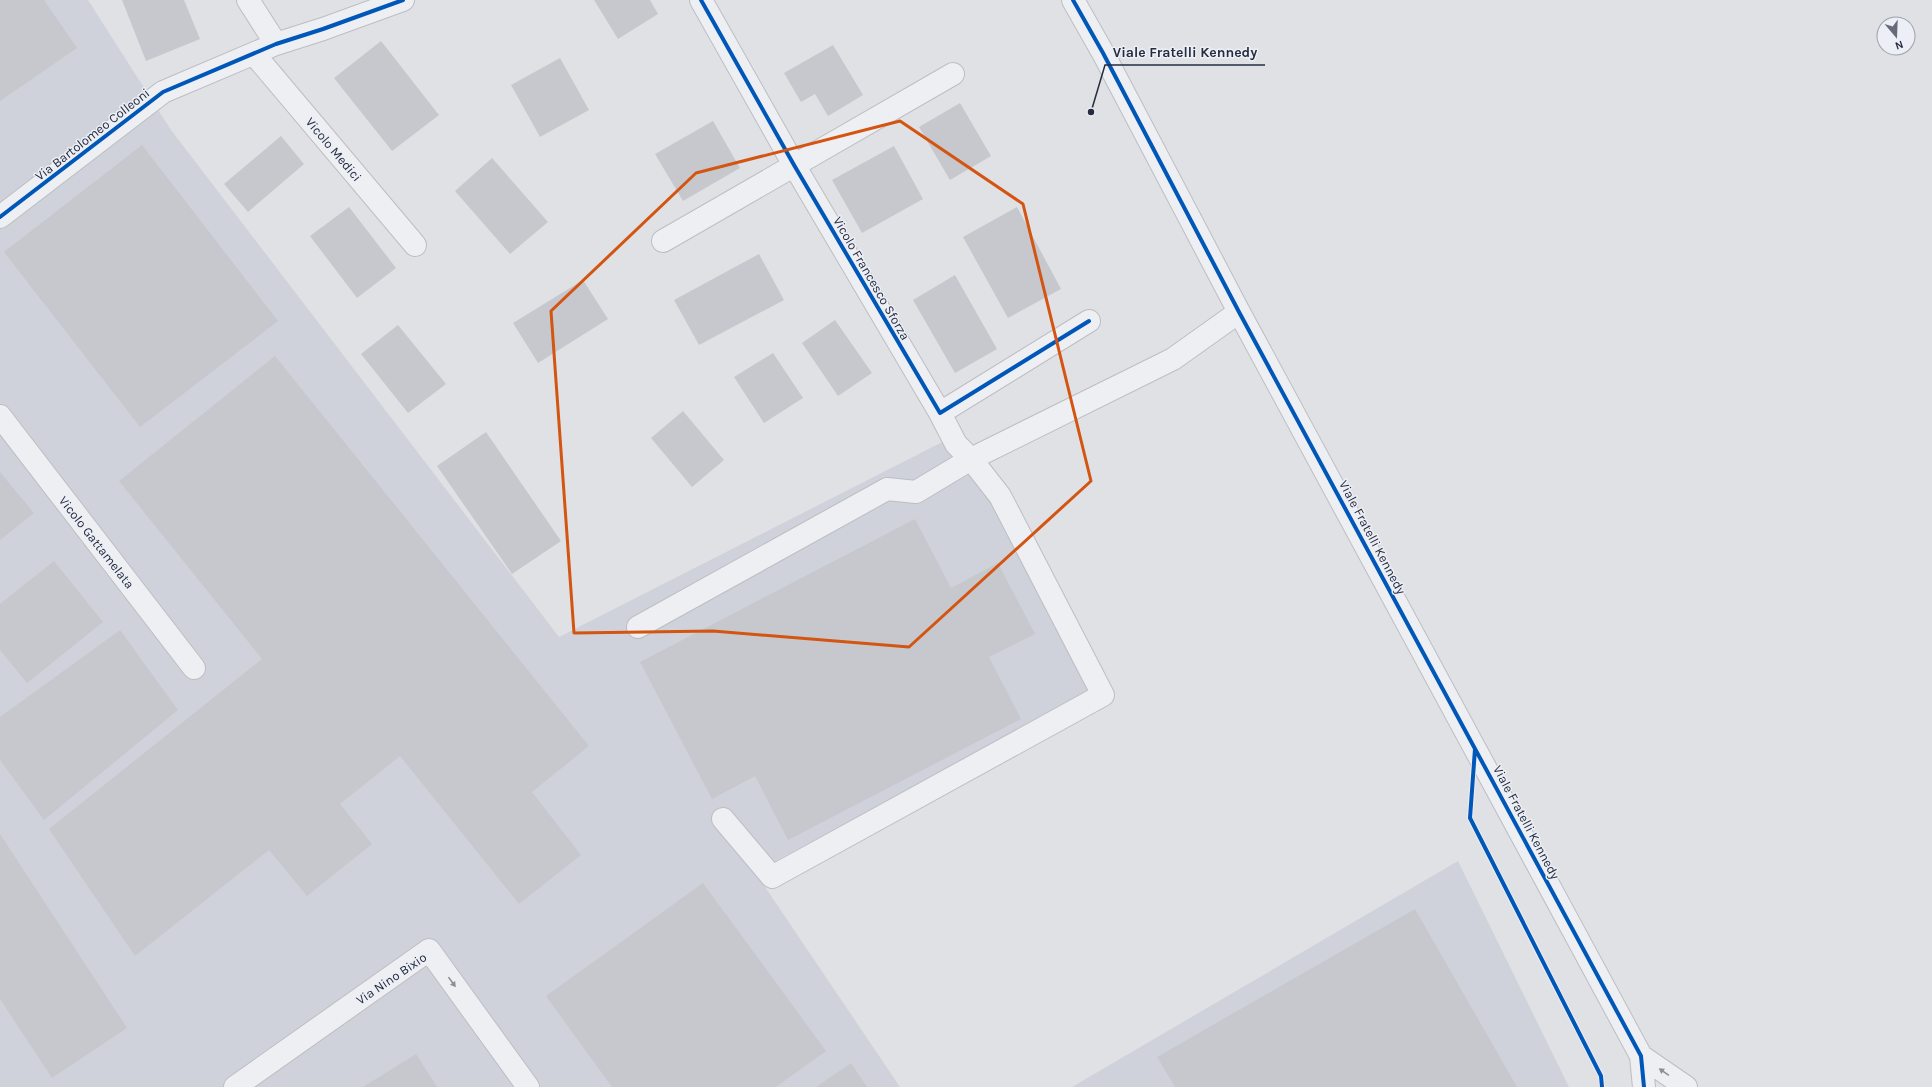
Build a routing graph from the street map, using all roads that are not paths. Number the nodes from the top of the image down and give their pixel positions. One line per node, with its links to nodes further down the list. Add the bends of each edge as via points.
1 (248, 0): 5 (street)
2 (403, 0): 5 (street, Via Bartolomeo Colleoni)
3 (701, 0): 8 (street, Vicolo Francesco Sforza)
4 (1073, 0): 12 (street, Viale Fratelli Kennedy, via 1110,65)
5 (276, 44): 6 (street, Via Bartolomeo Colleoni)
6 (254, 54): 9 (street, Via Bartolomeo Colleoni, via 163,92); 11 (street, Vicolo Medici)
7 (953, 74): 8 (street)
8 (794, 166): 10 (street); 14 (street, Vicolo Francesco Sforza)
9 (0, 217)
10 (663, 241)
11 (414, 245)
12 (1239, 312): 16 (street, via 1173,359); 20 (street, Viale Fratelli Kennedy)
13 (1089, 321): 14 (street)
14 (940, 413): 16 (street, Vicolo Francesco Sforza, via 956,444)
15 (0, 416): 18 (street, Vicolo Gattamelata)
16 (971, 459): 17 (street, via 916,492 888,489); 19 (street, Vicolo Francesco Sforza, via 1000,496 1102,695 772,877)
17 (638, 627)
18 (194, 668)
19 (723, 818)
20 (1641, 1056): 23 (street, Viale Fratelli Kennedy); 24 (street, Viale Fratelli Kennedy, one-way to 20)
21 (235, 1087): 22 (street, Via Nino Bixio, one-way to 22, via 429,950)
22 (528, 1087)
23 (1644, 1087)
24 (1686, 1087)

